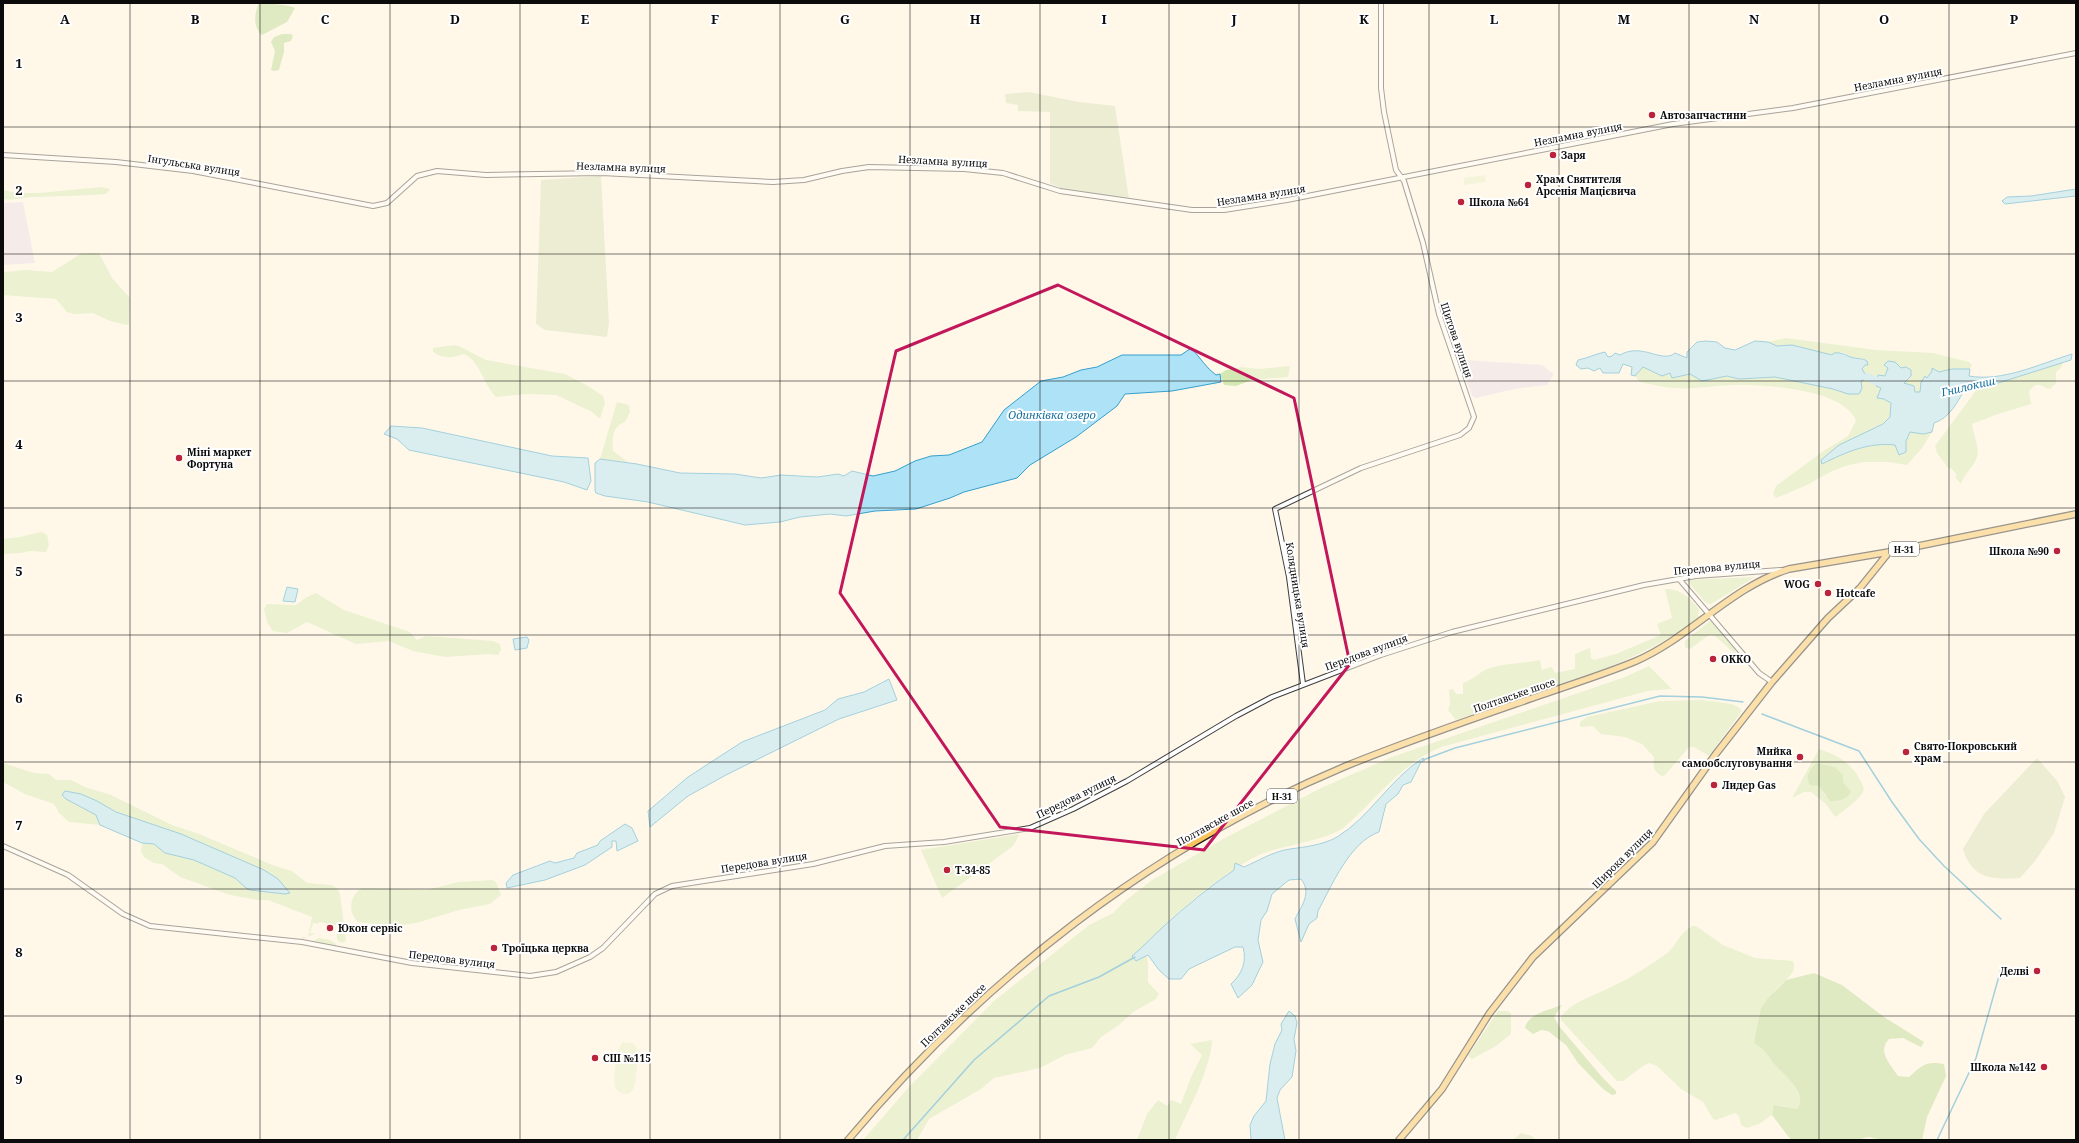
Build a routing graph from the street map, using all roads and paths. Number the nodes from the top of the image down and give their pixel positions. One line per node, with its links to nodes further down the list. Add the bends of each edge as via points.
1 (1381, 3): 4 (street, Щитова вулиця, via 1381,88 1396,170)
2 (2076, 53): 4 (street, Незламна вулиця, via 1792,108 1673,124)
3 (3, 155): 5 (street, Інгульська вулиця, via 116,162 193,172 363,205)
4 (1401, 176): 5 (street, Незламна вулиця, via 1271,203 1224,210 1192,210 1060,192 1003,173 964,169 869,167 804,180 773,182 602,173 486,175 437,171 418,176); 6 (street, Щитова вулиця, via 1423,243 1439,314 1474,417 1473,423 1460,435 1361,468)
5 (380, 206)
6 (1275, 509): 13 (street, Колядницька вулиця)
7 (2076, 514): 8 (main road, Передова вулиця / Н-31)
8 (1889, 552): 9 (main road, Передова вулиця / Н-31); 12 (main road, Широка вулиця, via 1860,588 1828,618)
9 (1789, 570): 10 (street, Передова вулиця); 11 (main road, Полтавське шосе / Н-31, via 1774,574 1748,587)
10 (1679, 579): 11 (street); 13 (street, Передова вулиця, via 1629,588 1452,632)
11 (1710, 614): 12 (street, via 1760,673); 15 (main road, Полтавське шосе / Н-31, via 1661,648 1638,660 1399,745 1343,768 1254,810 1154,867 1088,913 981,999 938,1040)
12 (1772, 682): 16 (main road, Широка вулиця, via 1715,755 1653,842 1533,957 1489,1014 1442,1089)
13 (1304, 684): 14 (street, Передова вулиця, via 1248,709 1127,781 1074,809 1030,828 944,842 885,846 813,864 672,886 655,894 597,953 576,965 544,975 491,973 412,964 302,942 150,926 123,914 68,875)
14 (3, 846)
15 (848, 1140)
16 (1399, 1140)

